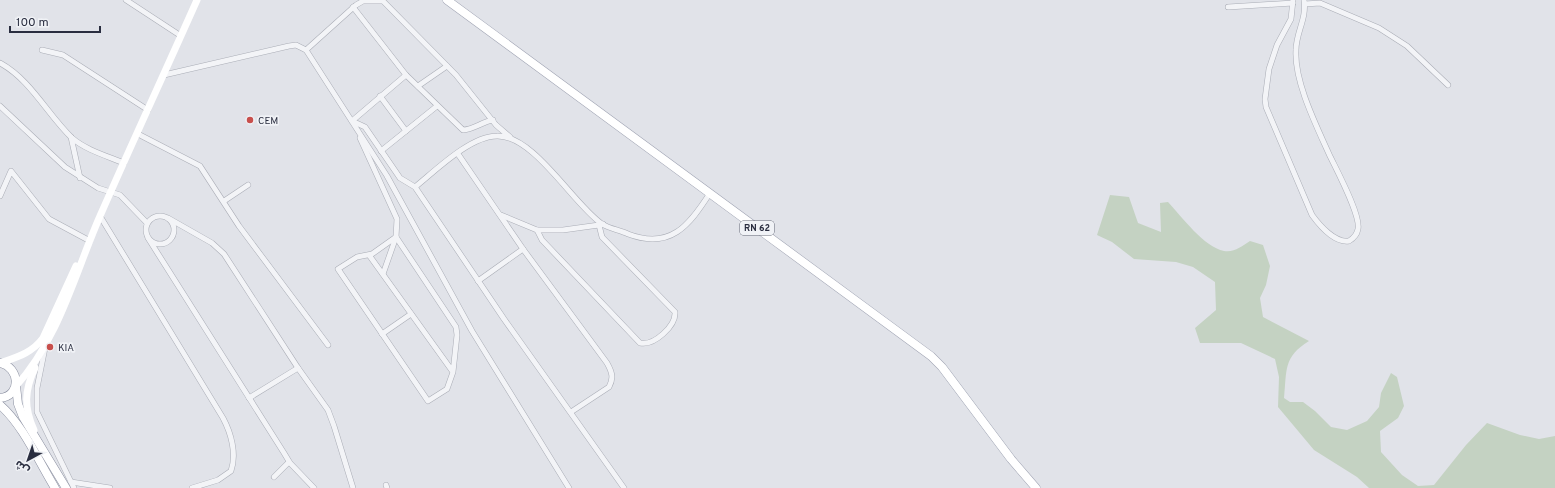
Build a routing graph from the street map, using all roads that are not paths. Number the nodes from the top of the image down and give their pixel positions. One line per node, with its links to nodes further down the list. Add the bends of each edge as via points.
1 (126, 0): 8 (street)
2 (197, 0): 8 (main road)
3 (447, 0): 34 (main road, RN 62)
4 (1293, 1): 5 (street, via 1291,19 1277,45 1269,69 1266,107 1312,215 1334,237 1349,241 1357,234 1357,216 1328,153 1298,76 1296,44 1305,14); 6 (street)
5 (1304, 2): 15 (street, via 1320,3 1379,28 1407,46)
6 (1228, 6)
7 (353, 7): 10 (street); 12 (street, via 363,1 387,3); 14 (street)
8 (181, 36): 13 (main road)
9 (42, 50): 20 (street, via 63,56)
10 (306, 50): 13 (street, via 296,45 289,46); 22 (street)
11 (0, 63): 25 (street, via 33,91)
12 (447, 66): 16 (street); 21 (street)
13 (164, 75): 20 (main road)
14 (406, 75): 16 (street); 17 (street)
15 (1448, 85)
16 (418, 86): 19 (street)
17 (380, 96): 22 (street); 23 (street)
18 (0, 106): 30 (street, via 55,159)
19 (437, 106): 21 (street, via 463,130); 23 (street)
20 (148, 110): 24 (main road)
21 (493, 120): 26 (street)
22 (352, 121): 27 (street, via 365,127); 43 (street, via 397,219); 72 (street, via 387,176 472,331)
23 (406, 131): 27 (street)
24 (138, 134): 29 (main road); 36 (street, via 197,163)
25 (72, 137): 29 (street, via 84,146); 30 (street)
26 (514, 140): 28 (street, via 497,136 487,137); 41 (street, via 534,154)
27 (381, 151): 32 (street, via 400,178)
28 (458, 154): 32 (street); 37 (street)
29 (124, 163): 33 (main road)
30 (80, 178): 33 (street)
31 (248, 185): 36 (street)
32 (415, 187): 49 (street)
33 (110, 193): 38 (main road); 40 (street, via 120,195)
34 (710, 193): 41 (street, via 689,222 673,235 664,238 640,238); 74 (main road, RN 62, via 931,356)
35 (0, 196): 45 (street, via 11,171 49,219)
36 (224, 201): 53 (street)
37 (501, 215): 42 (street); 46 (street)
38 (100, 216): 45 (main road); 69 (street, via 229,431 234,455 231,471 218,480)
39 (168, 218): 40 (street, via 159,216); 44 (street, via 174,227 170,240 160,244); 55 (street, via 212,243 224,254)
40 (147, 224): 44 (street)
41 (601, 225): 42 (street, via 563,230); 42 (street, via 602,237 675,312 672,323 655,341 646,345 634,338 542,240)
42 (537, 230)
43 (396, 237): 47 (street); 48 (street); 56 (street, via 456,327 458,335)
44 (148, 238): 59 (street)
45 (89, 243): 52 (main road); 54 (main road, via 71,275 43,338 34,350)
46 (523, 249): 49 (street); 61 (street, via 612,372 609,387)
47 (369, 255): 48 (street); 51 (street, via 357,256 338,269)
48 (383, 274): 50 (street)
49 (478, 281): 61 (street)
50 (411, 314): 51 (street); 56 (street)
51 (382, 334): 56 (street, via 428,401 447,388)
52 (46, 345): 57 (main road, via 29,372); 62 (main road, via 30,380 26,400 28,415); 65 (street, via 37,388 37,412)
53 (328, 345)
54 (1, 363): 57 (main road, via 14,372)
55 (298, 368): 59 (street); 71 (street, via 331,417)
56 (453, 372)
57 (16, 386): 58 (main road, via 8,396); 62 (main road, via 18,404 23,417)
58 (0, 398)
59 (249, 398): 63 (street)
60 (0, 405): 66 (main road, via 18,426)
61 (571, 412): 73 (street)
62 (43, 449): 65 (main road)
63 (289, 462): 64 (street); 70 (street)
64 (274, 477)
65 (68, 485): 67 (street); 68 (street)
66 (56, 488)
67 (74, 488)
68 (110, 488)
69 (192, 488)
70 (314, 488)
71 (353, 488)
72 (569, 488)
73 (624, 488)
74 (1036, 488)

